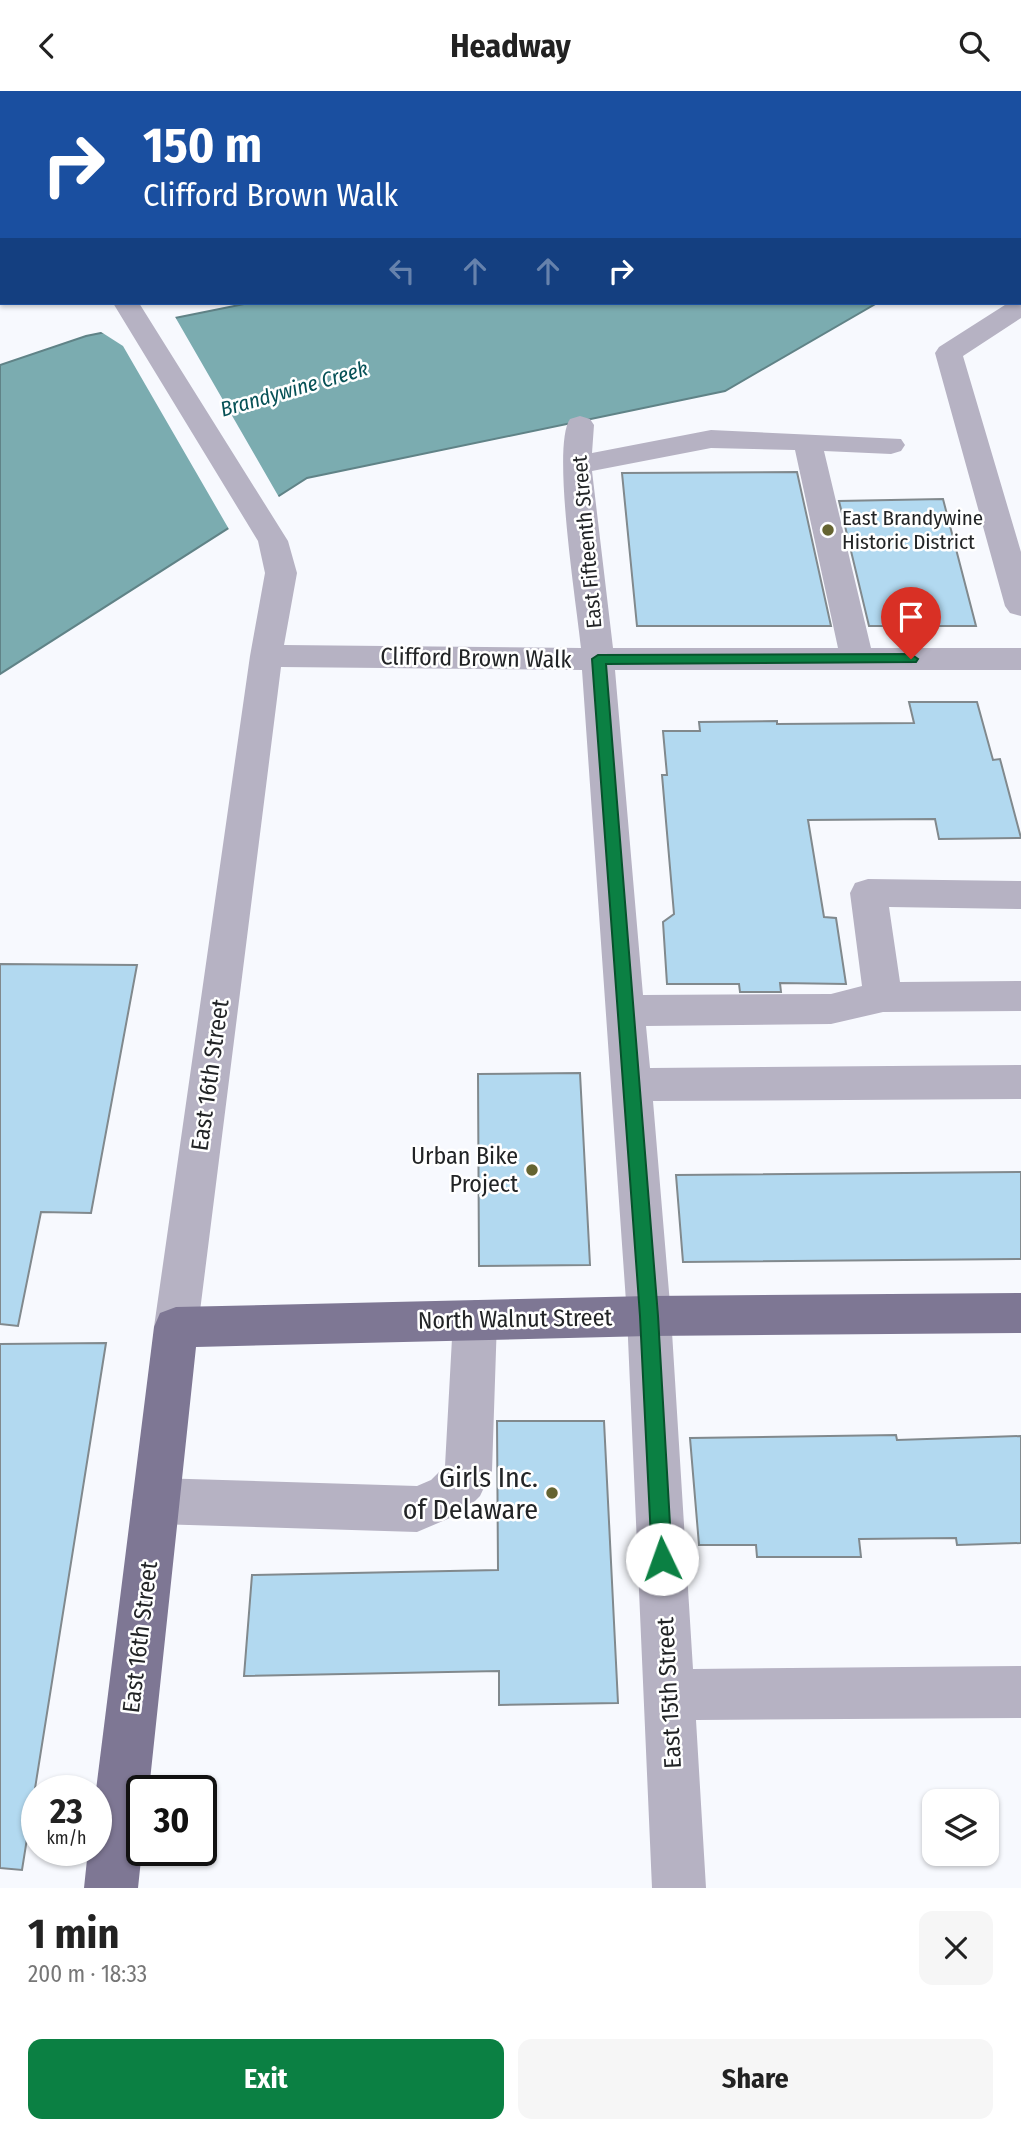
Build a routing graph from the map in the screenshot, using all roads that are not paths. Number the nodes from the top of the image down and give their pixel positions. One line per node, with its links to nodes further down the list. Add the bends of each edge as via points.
1 (127, 305): 8 (street, East 16th Street, via 272,541 281,573)
2 (1021, 306): 7 (street, via 949,353)
3 (580, 425): 6 (street, East Fifteenth Street)
4 (807, 442): 5 (street); 6 (street, via 710,439); 10 (street)
5 (891, 445)
6 (577, 465): 9 (street, East Fifteenth Street)
7 (1021, 606)
8 (266, 656): 9 (street, Clifford Brown Walk); 21 (street, East 16th Street)
9 (598, 659): 10 (street, Clifford Brown Walk); 15 (street, East 15th Street)
10 (857, 659): 11 (street, Clifford Brown Walk)
11 (1021, 659)
12 (1021, 895): 14 (street, via 868,893)
13 (1021, 996): 14 (street)
14 (883, 997): 15 (street, via 831,1009)
15 (626, 1011): 17 (street, East 15th Street)
16 (1021, 1082): 17 (street)
17 (631, 1084): 19 (street, East 15th Street)
18 (1021, 1313): 19 (main road, North Walnut Street)
19 (649, 1316): 20 (main road, North Walnut Street); 24 (street, East 15th Street)
20 (475, 1320): 21 (main road, North Walnut Street); 22 (street, via 468,1471 460,1488 443,1499 417,1509)
21 (176, 1327): 22 (main road, East 16th Street)
22 (156, 1501): 25 (main road, East 16th Street)
23 (1021, 1692): 24 (street)
24 (670, 1695): 26 (street, East 15th Street)
25 (111, 1888)
26 (679, 1888)

